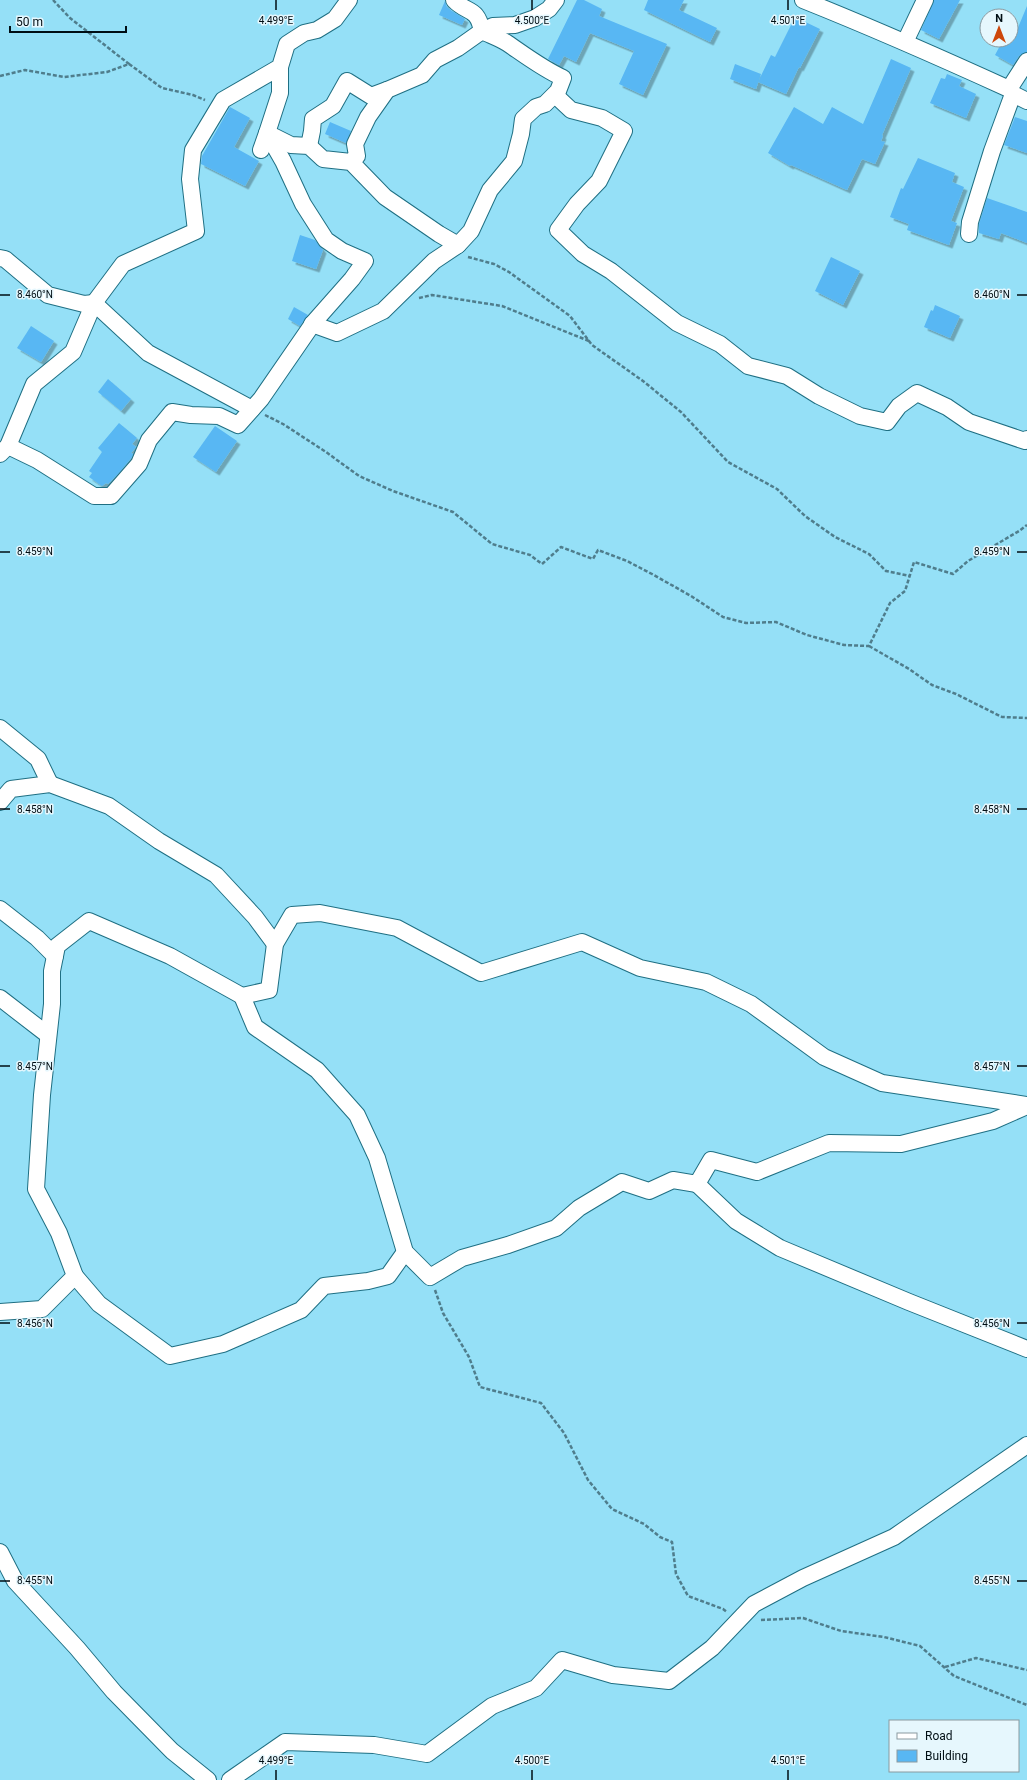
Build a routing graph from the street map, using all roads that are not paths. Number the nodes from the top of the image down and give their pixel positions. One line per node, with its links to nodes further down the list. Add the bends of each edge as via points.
1 (349, 0): 10 (street, via 335,19 287,44)
2 (454, 0): 7 (street, via 470,9 480,19)
3 (556, 0): 7 (street, via 549,9 535,18 515,25 493,26)
4 (803, 0): 6 (street)
5 (925, 0): 8 (street)
6 (836, 6): 8 (street)
7 (482, 31): 11 (street, via 435,60 422,76); 12 (street, via 506,42 546,70 563,78)
8 (905, 42): 13 (street)
9 (1027, 61): 13 (street)
10 (280, 67): 14 (street, via 280,93); 21 (street, via 223,100 193,150 190,179 196,231 123,264)
11 (387, 90): 15 (street, via 371,96 347,81 333,106 313,119); 17 (street, via 368,117 355,144 357,156)
12 (555, 94): 19 (street, via 523,119 514,161 490,190 471,231); 24 (street, via 571,110 602,118 624,130 599,181 577,204 558,230 582,254 611,271 677,323 720,344 748,366 787,376 819,396 860,416 887,422 898,406 917,393 947,407 969,422 1025,442)
13 (1016, 95): 18 (street, via 988,162 970,222)
14 (267, 133): 15 (street, via 291,145); 16 (street); 22 (street, via 303,204 326,240 342,251 365,261)
15 (309, 146): 17 (street, via 323,159)
16 (261, 150)
17 (350, 162): 19 (street, via 385,197 432,230)
18 (969, 234)
19 (453, 249): 22 (street, via 434,261 383,311 337,333)
20 (0, 258): 21 (street, via 5,259 48,295 84,304)
21 (94, 303): 23 (street, via 148,353); 25 (street, via 73,352 34,384)
22 (312, 324): 23 (street)
23 (252, 409): 25 (street, via 238,425 219,416 172,412 149,440 139,464 111,496 94,496 37,460)
24 (1027, 439)
25 (4, 450)
26 (0, 728): 27 (street, via 38,759)
27 (50, 784): 28 (street, via 11,790); 30 (street, via 109,806 159,841 216,875 255,917)
28 (0, 802)
29 (0, 909): 31 (street)
30 (275, 944): 32 (street, via 269,990); 35 (street, via 292,915 320,913 397,928 481,973 582,942 640,968 706,982 751,1004 824,1057 882,1084)
31 (55, 956): 32 (street, via 57,946 88,921 170,956); 34 (street)
32 (242, 996): 37 (street, via 255,1027 318,1070 357,1115 377,1158)
33 (0, 998): 34 (street)
34 (48, 1035): 38 (street, via 36,1189 59,1233)
35 (1027, 1106): 36 (street, via 993,1121 901,1144 829,1143 757,1172 711,1160)
36 (697, 1184): 37 (street, via 673,1180 649,1191 622,1182 579,1208 556,1228 462,1258 430,1277); 40 (street, via 736,1221 780,1248)
37 (405, 1252): 38 (street, via 388,1276 324,1286 301,1310 223,1344 170,1356 98,1304)
38 (75, 1276): 39 (street, via 42,1309)
39 (0, 1312)
40 (1027, 1348)
41 (1027, 1445): 44 (street, via 894,1537 802,1578 754,1604 712,1648 669,1682 613,1675 562,1660 536,1688 492,1706 427,1754 374,1745 285,1742)
42 (0, 1552): 43 (street, via 15,1581 114,1692 172,1751)
43 (208, 1780)
44 (230, 1780)

